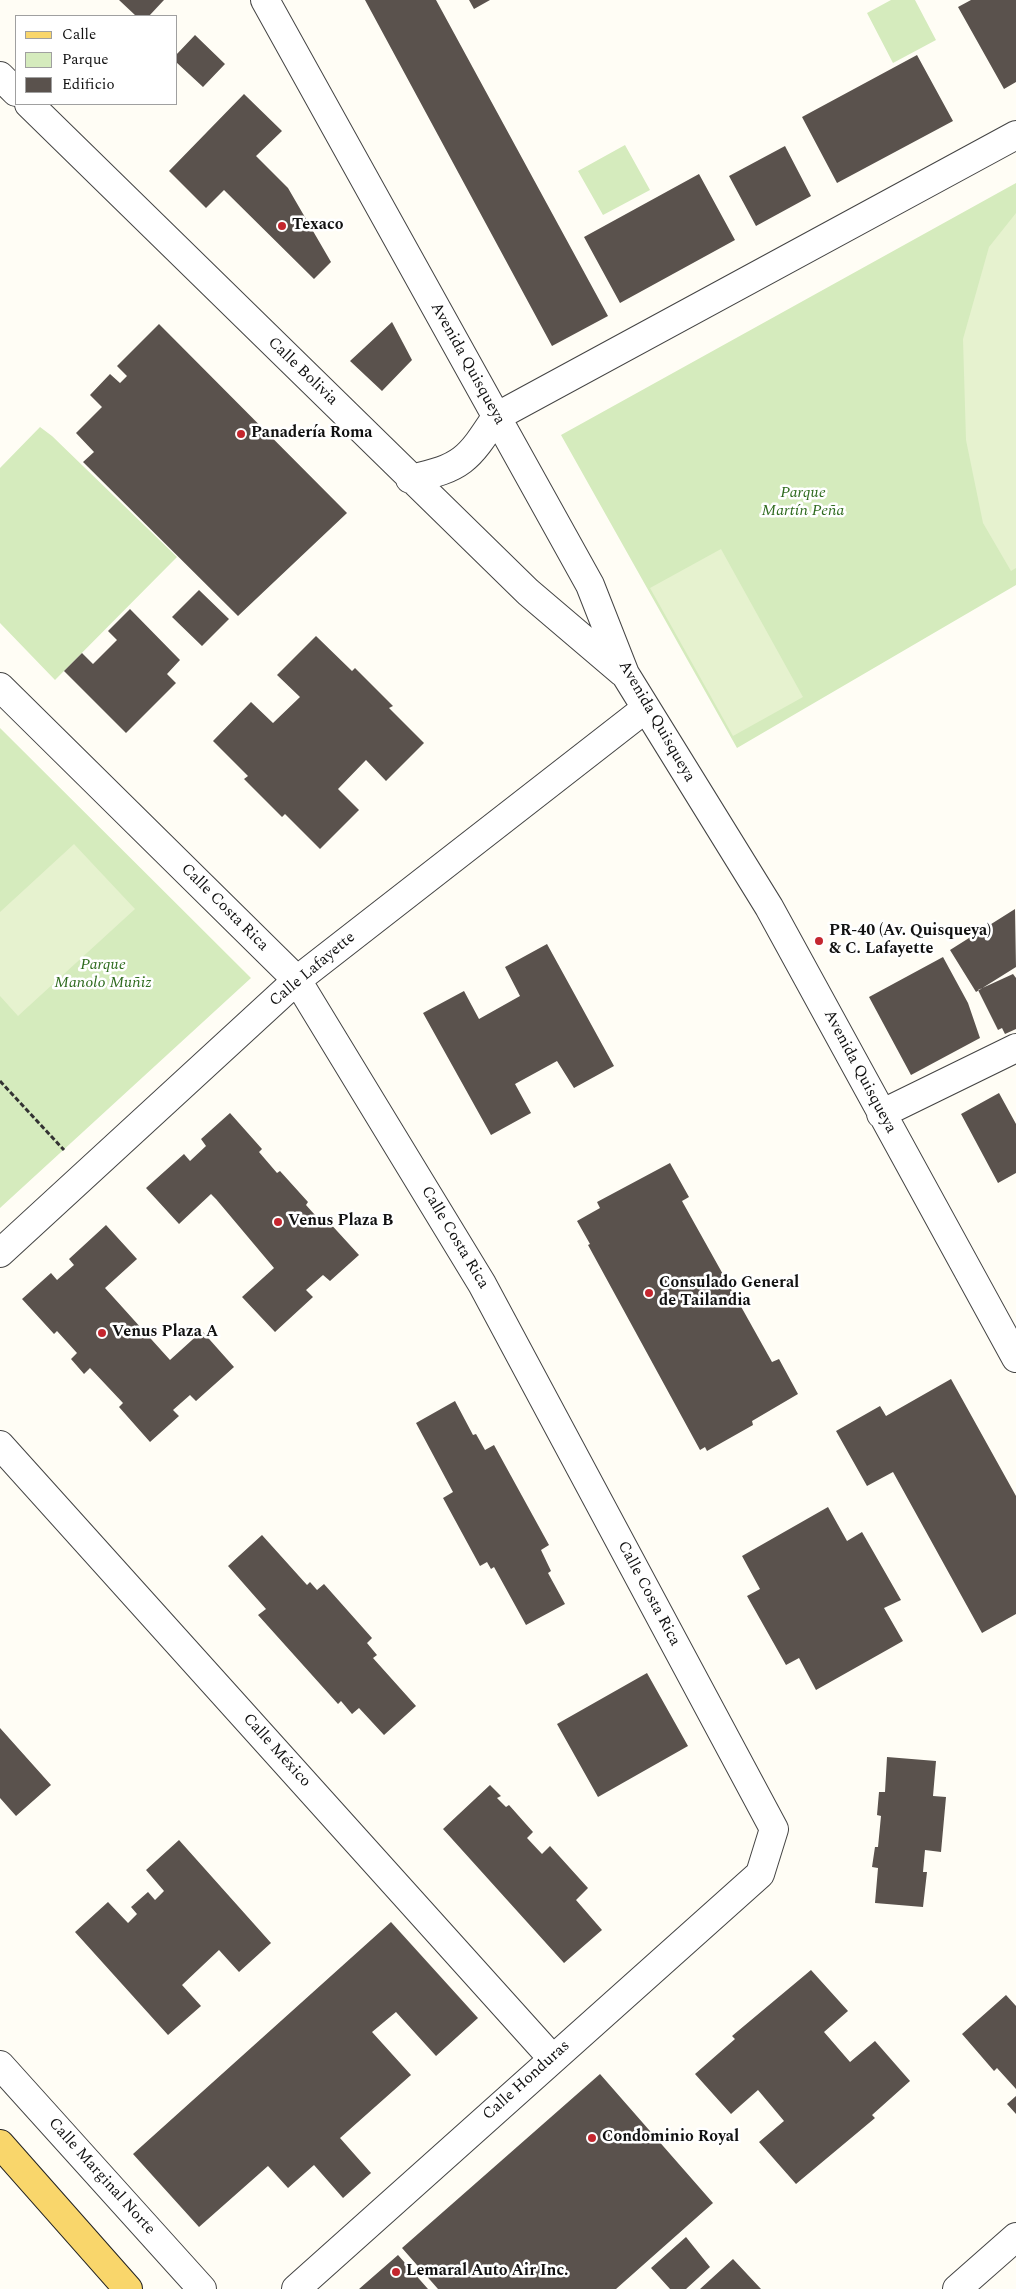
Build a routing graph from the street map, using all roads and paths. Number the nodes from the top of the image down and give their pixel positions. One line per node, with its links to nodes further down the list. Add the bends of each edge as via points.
1 (265, 0): 6 (street, Avenida Quisqueya)
2 (0, 76): 3 (street)
3 (15, 91)
4 (29, 105): 7 (street, Calle Bolivia)
5 (1016, 135): 6 (street)
6 (496, 417): 7 (street, via 466,460 440,473); 8 (street, Avenida Quisqueya, via 590,586)
7 (410, 479): 8 (street, Calle Bolivia, via 528,592)
8 (625, 674): 10 (street, Avenida Quisqueya)
9 (0, 687): 11 (street, Calle Costa Rica)
10 (645, 709): 11 (street, Calle Lafayette); 14 (street, Avenida Quisqueya, via 769,907)
11 (297, 980): 15 (street, Calle Lafayette); 19 (street, Calle Costa Rica, via 482,1284 774,1829)
12 (1016, 1048): 14 (street)
13 (0, 1081): 15 (path)
14 (881, 1114): 17 (street, Avenida Quisqueya)
15 (86, 1174): 16 (street, Calle Lafayette)
16 (0, 1253)
17 (1016, 1358)
18 (0, 1444): 20 (street, Calle México)
19 (760, 1874): 20 (street, Calle Honduras)
20 (552, 2058): 26 (street, Calle Honduras)
21 (0, 2065): 25 (street, Calle Marginal Norte)
22 (0, 2144): 24 (main road)
23 (1016, 2237): 27 (street)
24 (128, 2289)
25 (202, 2289)
26 (296, 2289)
27 (957, 2289)

